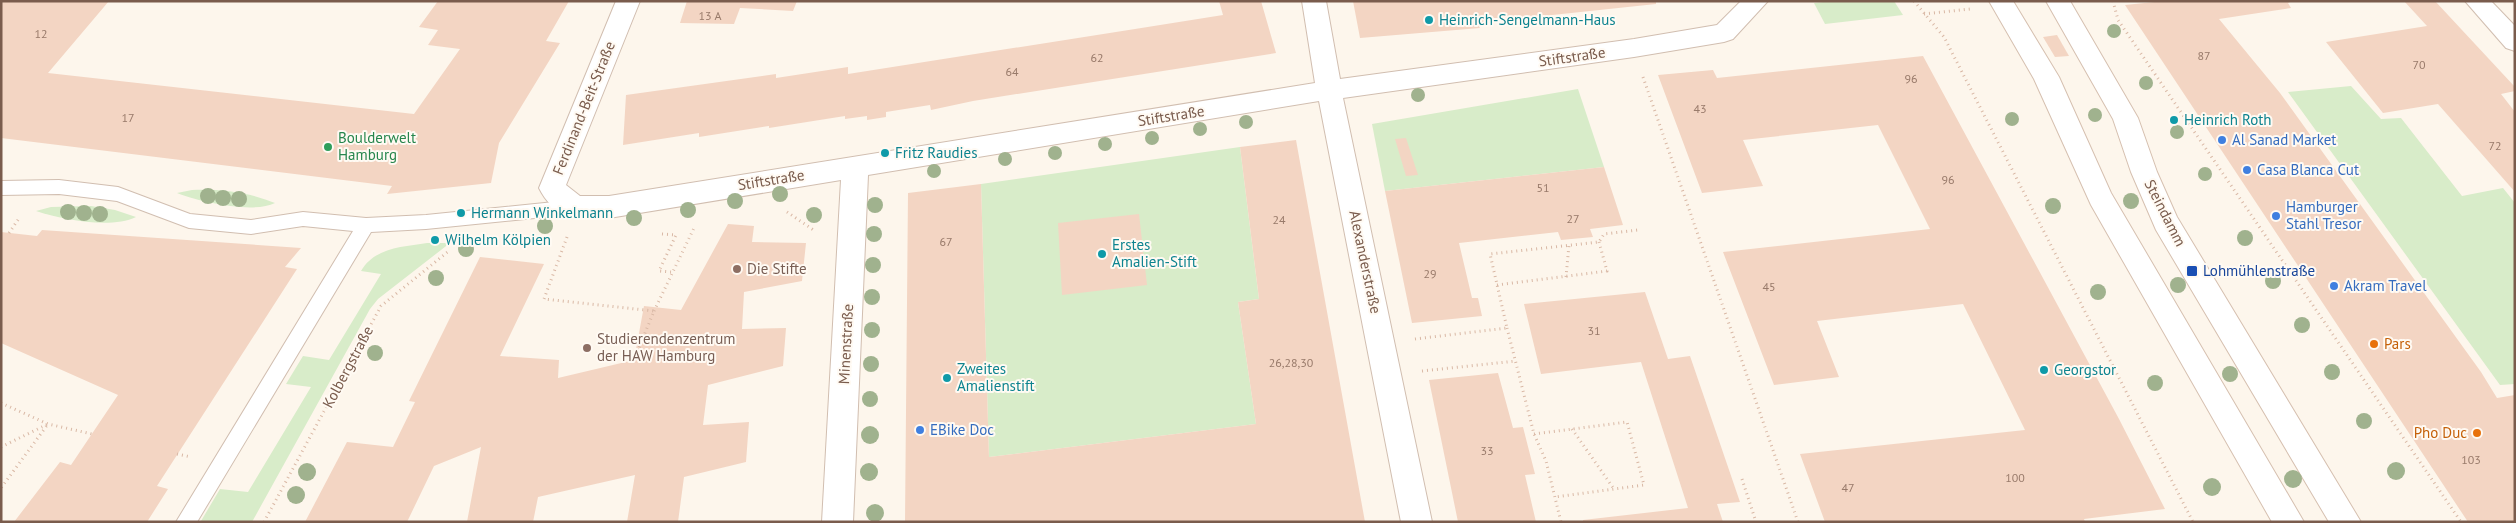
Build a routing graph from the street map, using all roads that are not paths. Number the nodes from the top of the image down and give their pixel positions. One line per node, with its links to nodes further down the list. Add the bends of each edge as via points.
1 (628, 1): 11 (street, Ferdinand-Beit-Straße, via 552,188)
2 (1314, 1): 8 (street, Alexanderstraße)
3 (1756, 1): 8 (street, Stiftstraße, via 1724,33)
4 (2058, 1): 17 (street, Steindamm, via 2125,118 2166,222)
5 (2477, 1): 7 (street)
6 (1989, 5): 16 (street, via 2046,77 2100,196)
7 (2515, 42)
8 (1329, 90): 9 (street, Stiftstraße); 15 (street, Alexanderstraße)
9 (855, 167): 11 (street, Stiftstraße, via 609,207); 14 (street, Minenstraße)
10 (1, 188): 12 (lane, via 59,187 118,194 178,218 251,228 303,218)
11 (574, 207): 12 (lane)
12 (366, 225): 13 (lane)
13 (186, 522)
14 (837, 522)
15 (1417, 522)
16 (2289, 522)
17 (2346, 522)

